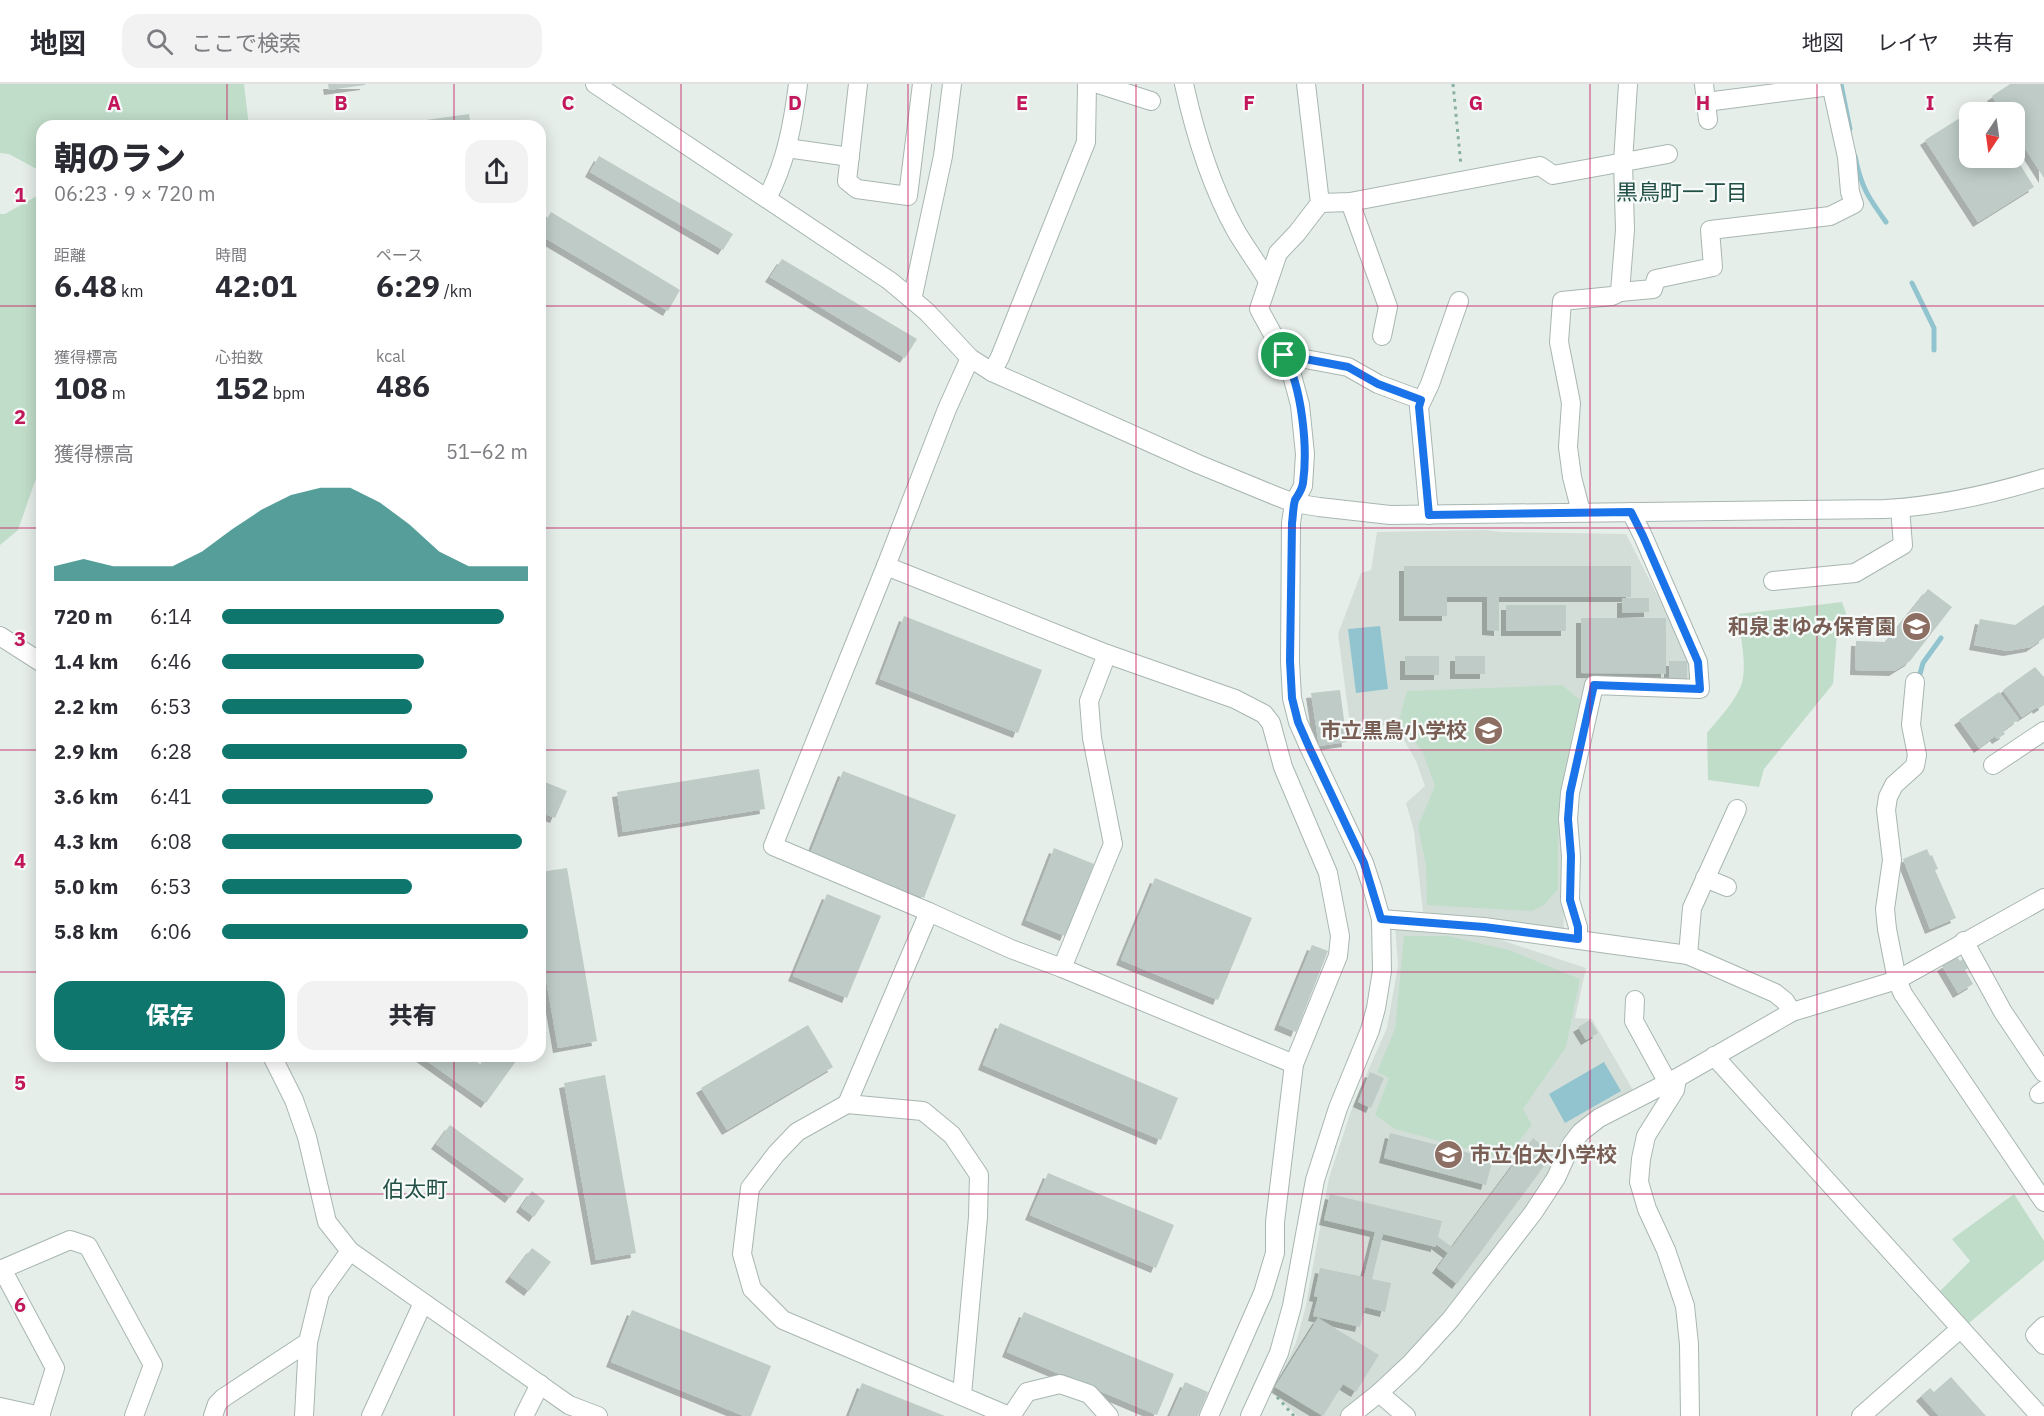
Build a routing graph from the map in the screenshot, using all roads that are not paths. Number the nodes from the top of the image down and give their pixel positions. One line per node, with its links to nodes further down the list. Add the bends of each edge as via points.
1 (595, 84): 19 (street)
2 (798, 84): 15 (street)
3 (858, 84): 17 (street)
4 (922, 84): 17 (street, via 908,196 857,189 847,181)
5 (952, 84): 24 (street, via 943,156)
6 (1087, 84): 29 (street, via 1086,142)
7 (1098, 84): 12 (street)
8 (1184, 84): 22 (street, via 1212,178 1236,229)
9 (1306, 84): 21 (street)
10 (1628, 84): 18 (street)
11 (1831, 85): 14 (street); 23 (street, via 1854,204 1830,216 1710,230 1713,267 1656,279 1653,289)
12 (1132, 90): 13 (street)
13 (1151, 101)
14 (1706, 102)
15 (786, 148): 17 (street); 19 (street)
16 (1668, 154): 18 (street)
17 (850, 158)
18 (1623, 162): 20 (street, via 1553,175 1540,166); 23 (street, via 1625,230)
19 (767, 198): 24 (street)
20 (1350, 202): 21 (street); 26 (street, via 1388,307)
21 (1320, 203): 22 (street, via 1278,253)
22 (1268, 281): 27 (street, via 1259,309)
23 (1620, 292): 35 (street, via 1562,301 1559,342 1579,402 1568,447)
24 (912, 300): 28 (street)
25 (1459, 301): 30 (street, via 1452,345)
26 (1382, 336)
27 (1284, 355): 30 (street, via 1348,367 1378,384); 32 (street, via 1300,405 1305,454 1303,486)
28 (970, 358): 29 (street); 37 (street)
29 (992, 372): 32 (street, via 1198,464)
30 (1421, 400): 36 (street)
31 (2044, 478): 33 (street, via 1956,501)
32 (1294, 502): 36 (street, via 1370,513); 50 (street, via 1292,698 1298,722 1364,863)
33 (1900, 508): 34 (street); 38 (street, via 1903,545 1855,573 1840,566)
34 (1631, 512): 35 (street); 51 (street, via 1698,662 1700,689 1594,685 1568,819 1570,900)
35 (1581, 513): 36 (street)
36 (1429, 515)
37 (886, 566): 40 (street); 49 (street, via 773,846)
38 (1784, 586)
39 (0, 636): 41 (street)
40 (1107, 654): 54 (street, via 1089,701 1092,738 1113,844); 60 (street, via 1252,707 1271,723 1283,767 1328,873 1340,936 1338,956)
41 (36, 659)
42 (1916, 682): 55 (street, via 1911,725 1917,755 1915,766 1894,785 1887,797 1886,810 1892,860 1885,909)
43 (2044, 731): 44 (street)
44 (1993, 765)
45 (1737, 809): 46 (street)
46 (1705, 878): 47 (street); 53 (street, via 1692,908)
47 (1727, 887)
48 (2042, 906): 52 (street)
49 (929, 912): 54 (street); 63 (street)
50 (1381, 919): 51 (street); 87 (street, via 1382,971 1376,1008 1326,1144 1279,1353)
51 (1578, 939): 53 (street)
52 (1964, 941): 55 (street); 61 (street, via 1997,1016)
53 (1688, 955): 57 (street, via 1775,993)
54 (1062, 968): 60 (street)
55 (1897, 980): 57 (street); 64 (street)
56 (1635, 1000): 62 (street, via 1634,1021 1648,1029)
57 (1792, 1012): 58 (street)
58 (1714, 1056): 62 (street); 69 (street)
59 (275, 1062): 65 (street, via 307,1137 327,1222)
60 (1294, 1064): 86 (street, via 1275,1222 1275,1253 1263,1293)
61 (2044, 1073)
62 (1673, 1080): 73 (street, via 1599,1118 1581,1132 1533,1213 1472,1292 1411,1363); 90 (street, via 1675,1090 1646,1136 1639,1182 1685,1306)
63 (847, 1104): 74 (street, via 923,1111 952,1135 979,1176); 74 (street, via 796,1132 750,1188 742,1254 752,1289 783,1320)
64 (2044, 1202)
65 (350, 1251): 67 (street); 70 (street, via 320,1293)
66 (1, 1270): 77 (street, via 55,1368); 78 (street, via 70,1240 88,1246 153,1365)
67 (423, 1303): 72 (street); 81 (street)
68 (2044, 1326): 71 (street, via 2035,1335)
69 (1960, 1329): 91 (street); 92 (street)
70 (308, 1342): 79 (street, via 223,1398); 80 (street)
71 (2044, 1345)
72 (540, 1384): 76 (street); 82 (street)
73 (1379, 1393): 88 (street); 89 (street)
74 (963, 1395): 84 (street)
75 (0, 1407): 77 (street)
76 (568, 1410): 83 (street)
77 (40, 1416)
78 (134, 1416)
79 (213, 1416)
80 (304, 1416)
81 (371, 1416)
82 (524, 1416)
83 (598, 1416)
84 (1010, 1416): 85 (street, via 1027,1392 1060,1384 1089,1394)
85 (1109, 1416)
86 (1209, 1416)
87 (1250, 1416)
88 (1350, 1416)
89 (1406, 1416)
90 (1690, 1416)
91 (1861, 1416)
92 (2040, 1416)

